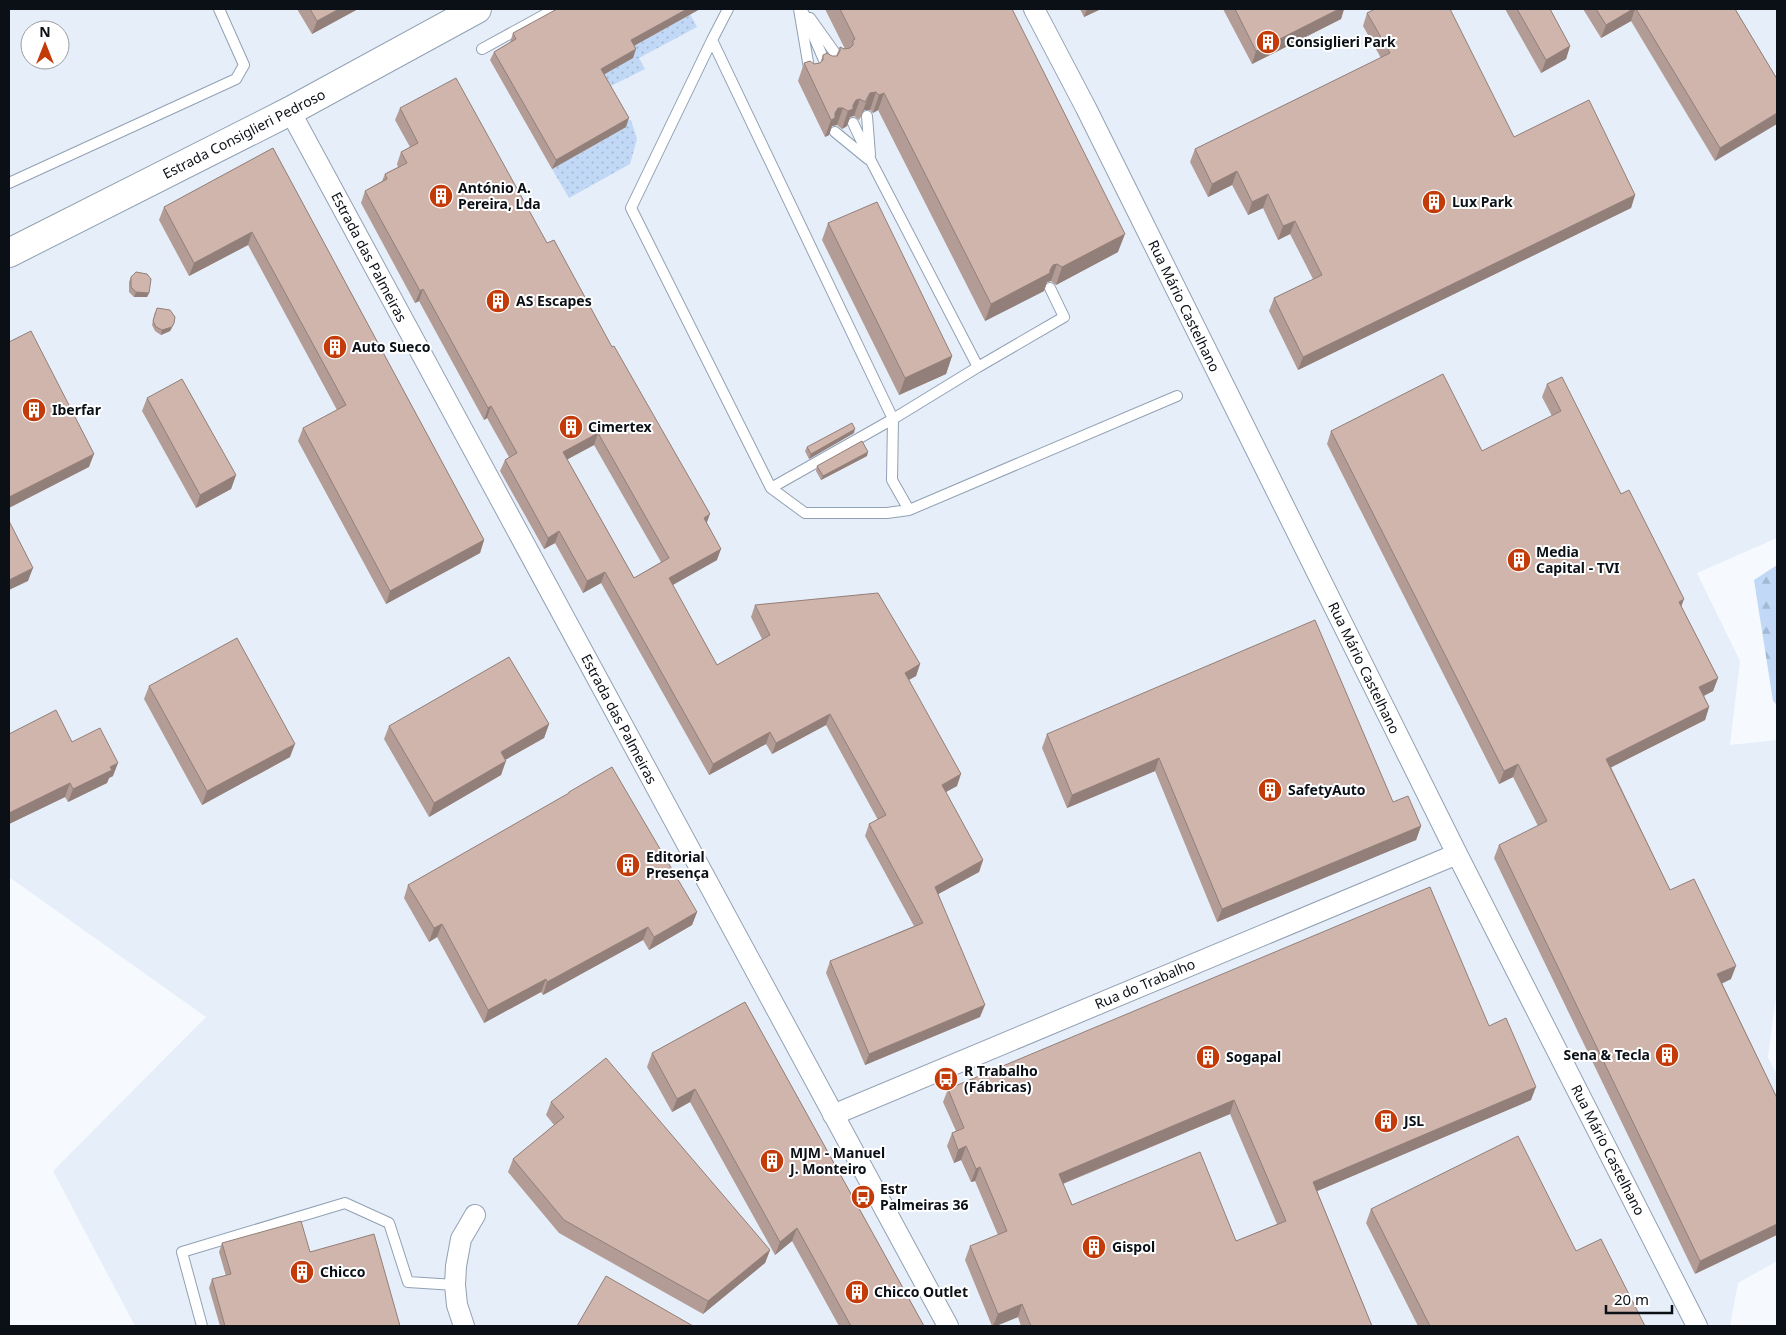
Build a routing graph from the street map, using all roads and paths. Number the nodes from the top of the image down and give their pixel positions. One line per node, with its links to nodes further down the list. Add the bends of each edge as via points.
1 (219, 9): 17 (lane, via 244,65 236,79)
2 (477, 9): 12 (main road, Estrada Consiglieri Pedroso)
3 (555, 9): 8 (lane)
4 (728, 9): 7 (lane)
5 (801, 9): 9 (lane); 10 (lane); 11 (lane)
6 (1034, 9): 25 (street, Rua Mário Castelhano)
7 (712, 40): 22 (lane); 23 (lane, via 631,208)
8 (482, 49)
9 (840, 60)
10 (827, 67)
11 (810, 75)
12 (290, 112): 18 (main road, Estrada Consiglieri Pedroso); 26 (street, Estrada das Palmeiras)
13 (867, 116): 16 (lane)
14 (853, 123): 16 (lane)
15 (835, 132): 16 (lane)
16 (871, 161): 20 (lane)
17 (9, 183)
18 (9, 253)
19 (1050, 288): 20 (lane, via 1064,317)
20 (978, 367): 22 (lane)
21 (1177, 396): 24 (lane)
22 (893, 419): 23 (lane); 24 (lane, via 892,480)
23 (771, 488): 24 (lane, via 806,514)
24 (908, 510)
25 (1457, 854): 26 (street, Rua do Trabalho); 32 (street, Rua Mário Castelhano)
26 (833, 1115): 31 (street, Estrada das Palmeiras)
27 (475, 1215): 28 (street, via 461,1239)
28 (455, 1284): 29 (lane, via 408,1282 389,1223 344,1203 182,1252); 30 (street)
29 (202, 1326)
30 (464, 1326)
31 (948, 1326)
32 (1698, 1326)

